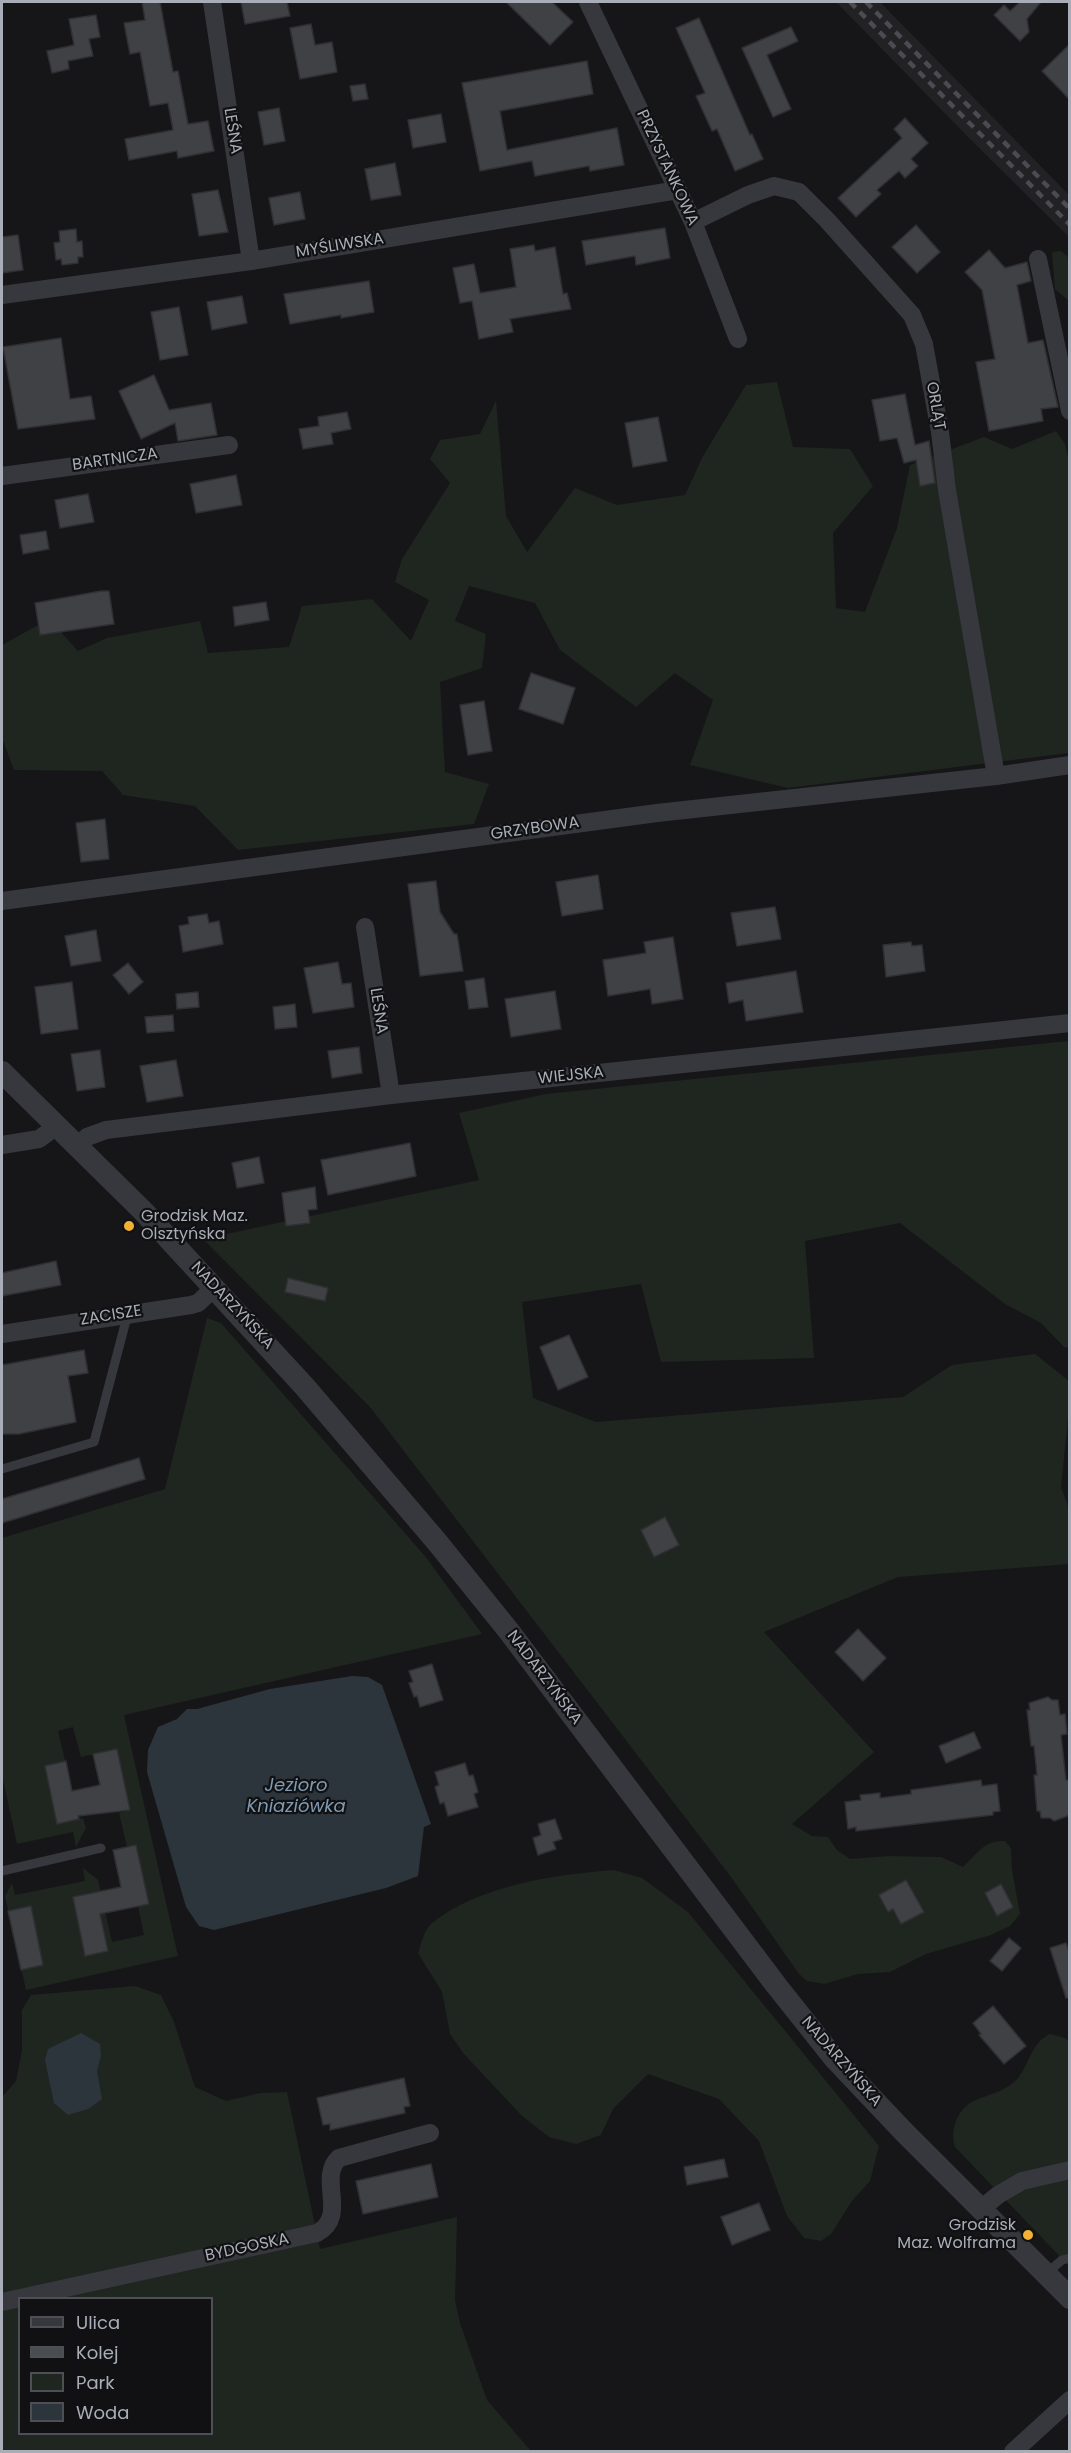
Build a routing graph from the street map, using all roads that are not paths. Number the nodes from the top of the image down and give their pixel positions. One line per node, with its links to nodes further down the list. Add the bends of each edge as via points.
1 (212, 2): 6 (street, LEŚNA)
2 (588, 2): 3 (street, PRZYSTANKOWA)
3 (678, 190): 4 (street, PRZYSTANKOWA); 6 (street, MYŚLIWSKA)
4 (693, 222): 8 (street, PRZYSTANKOWA); 13 (street, ORLĄT, via 774,186 799,192 912,315 924,344)
5 (1038, 259): 9 (street)
6 (251, 261): 7 (street, MYŚLIWSKA)
7 (2, 295)
8 (738, 339)
9 (1070, 411)
10 (229, 444): 11 (street, BARTNICZA)
11 (2, 476)
12 (1070, 765): 13 (street, GRZYBOWA)
13 (996, 776): 14 (street, GRZYBOWA, via 657,813)
14 (2, 901)
15 (365, 927): 18 (street, LEŚNA)
16 (1070, 1023): 18 (street, WIEJSKA)
17 (2, 1072): 19 (street, NADARZYŃSKA)
18 (391, 1095): 21 (street, WIEJSKA, via 106,1130 87,1137)
19 (57, 1126): 20 (street, via 39,1139); 21 (street, NADARZYŃSKA)
20 (2, 1145)
21 (78, 1146): 22 (street, NADARZYŃSKA)
22 (215, 1287): 23 (street, ZACISZE, via 198,1303); 30 (street, NADARZYŃSKA, via 477,1591 827,2049)
23 (128, 1313): 24 (street, ZACISZE); 25 (lane, via 94,1442)
24 (2, 1334)
25 (2, 1469)
26 (101, 1848): 27 (lane)
27 (2, 1871)
28 (430, 2133): 33 (street, BYDGOSKA, via 339,2158 331,2171 333,2212 317,2233)
29 (1070, 2170): 30 (street, via 1022,2181)
30 (981, 2209): 32 (street, NADARZYŃSKA)
31 (1070, 2258): 32 (lane)
32 (1046, 2274): 35 (street, NADARZYŃSKA)
33 (25, 2297)
34 (18, 2298): 36 (street, BYDGOSKA)
35 (1070, 2298)
36 (2, 2302)
37 (1070, 2400): 38 (street)
38 (1013, 2451)

